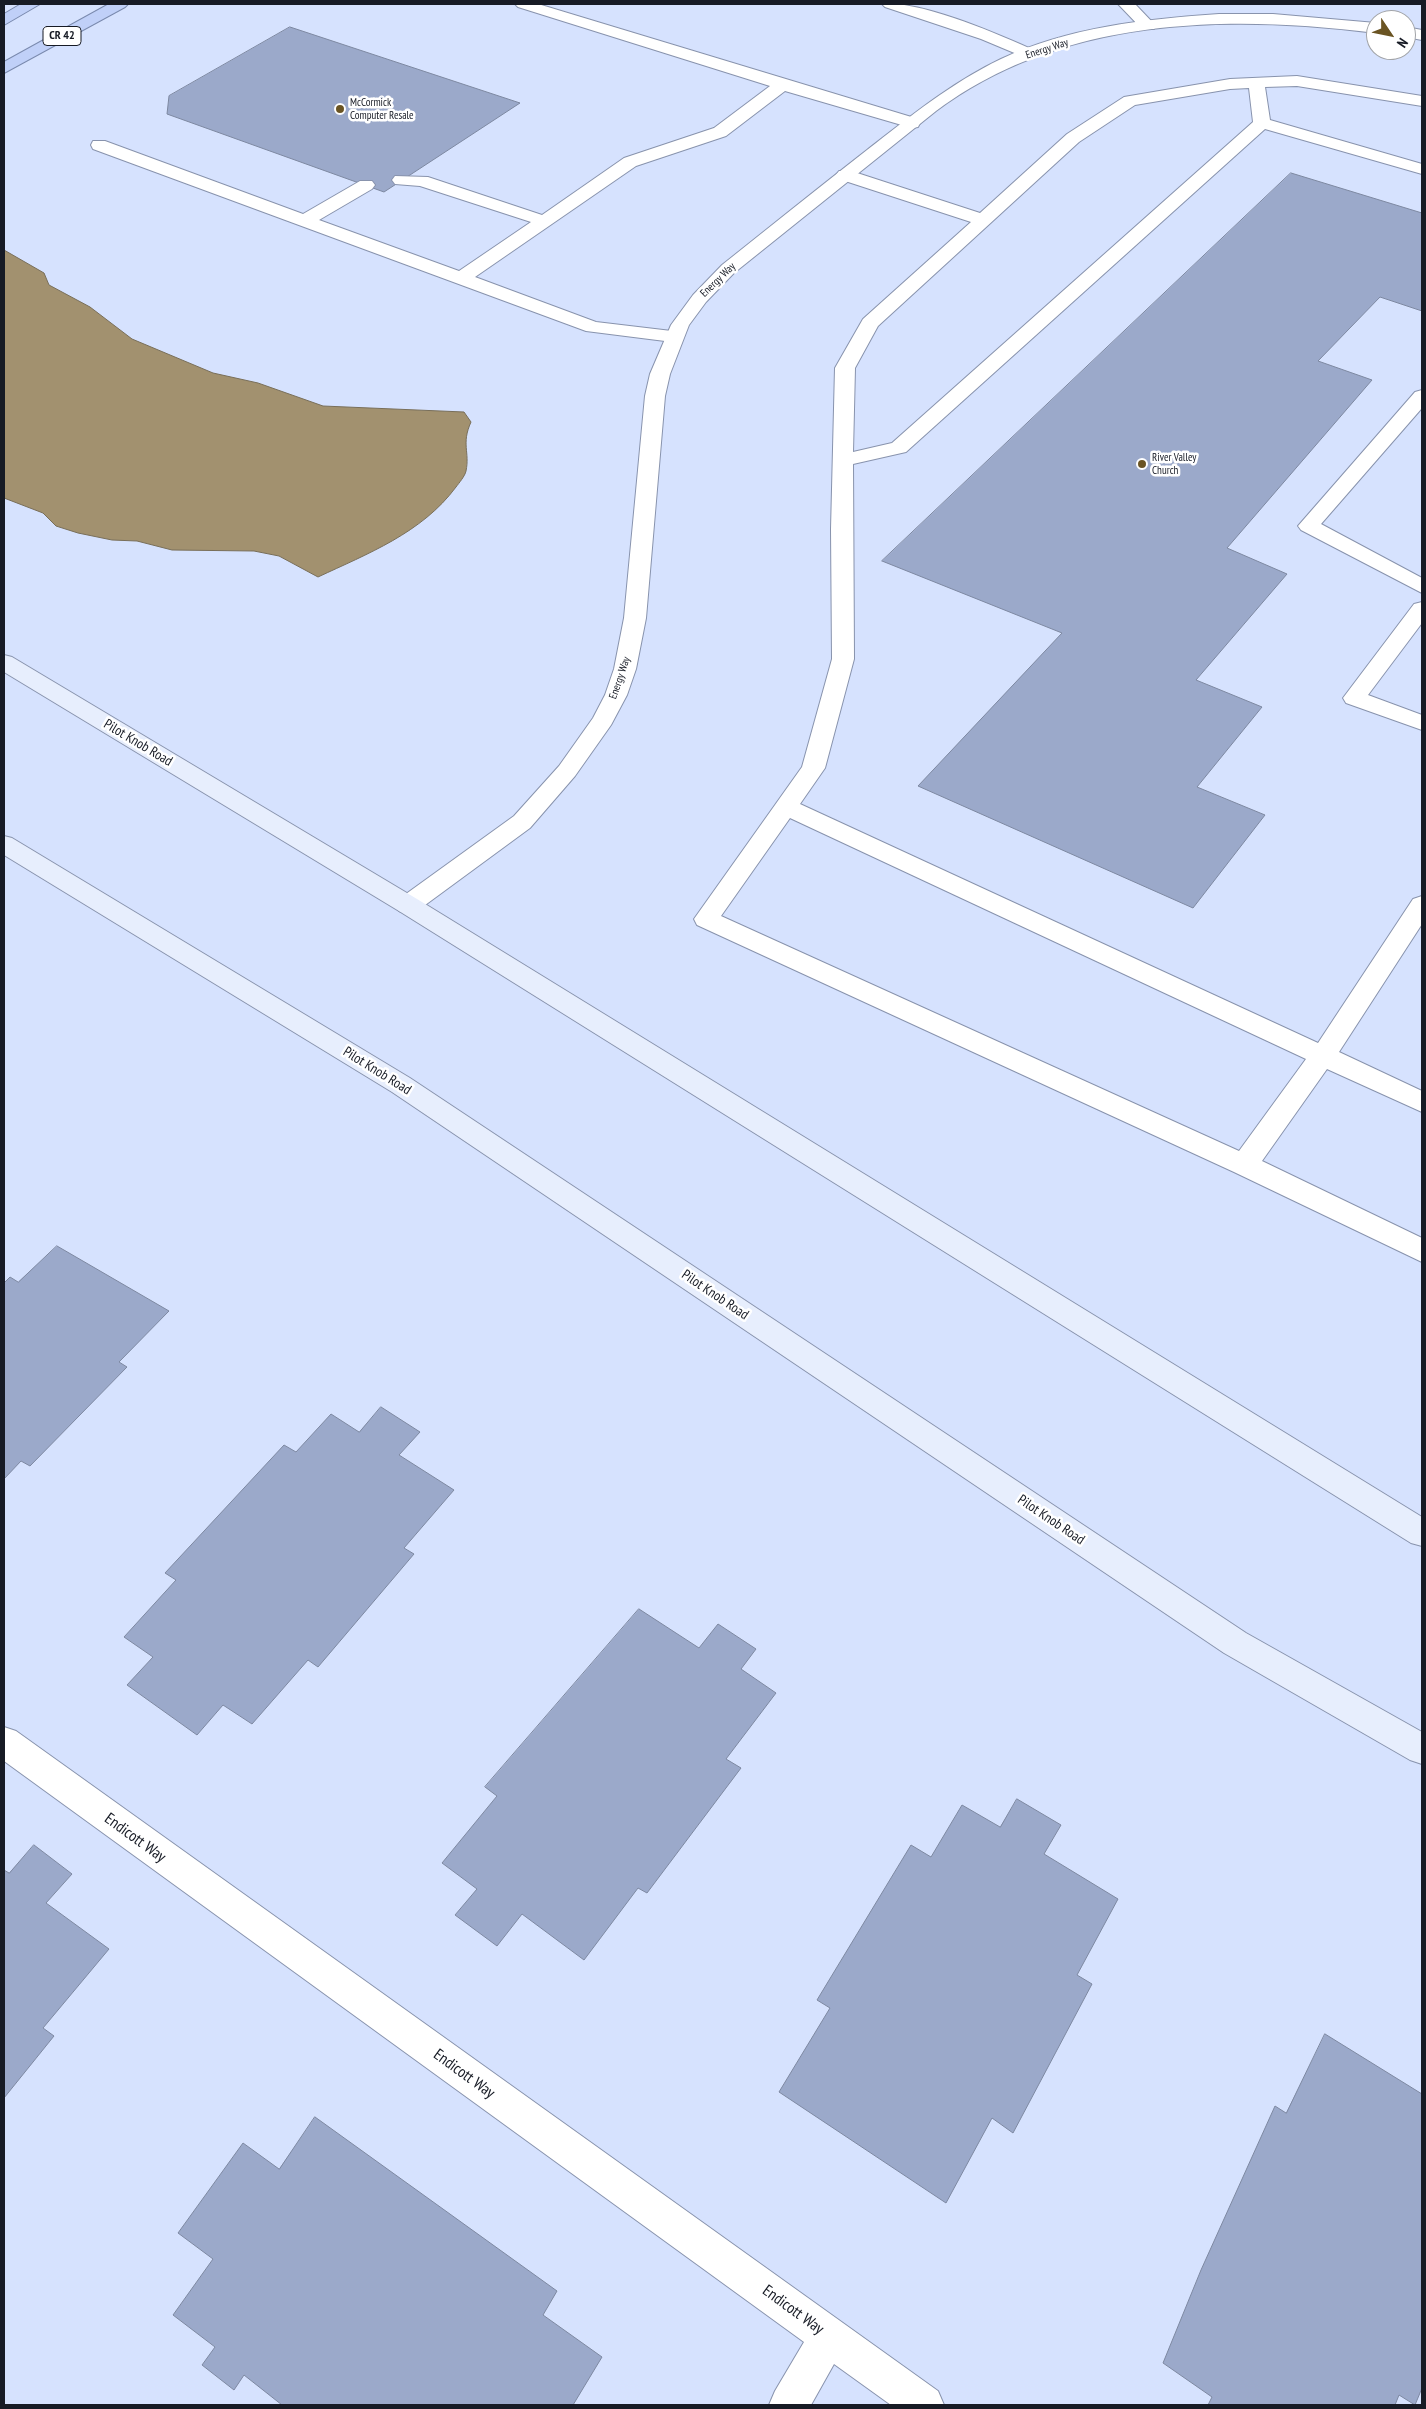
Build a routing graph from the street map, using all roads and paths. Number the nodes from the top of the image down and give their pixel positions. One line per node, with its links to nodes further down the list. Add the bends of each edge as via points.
1 (32, 4): 6 (highway)
2 (120, 4): 10 (highway, CR 42)
3 (523, 4): 12 (street)
4 (890, 4): 9 (street)
5 (1126, 4): 7 (street)
6 (4, 20)
7 (1148, 26): 8 (street, Energy Way, via 1219,20 1285,20); 9 (street, Energy Way, via 1074,40)
8 (1366, 27)
9 (1030, 54): 14 (street, Energy Way, via 963,85)
10 (4, 68)
11 (1256, 83): 13 (street, via 1298,81 1408,97); 15 (street); 22 (street, via 1230,84 1130,101 1073,138)
12 (782, 85): 14 (street); 21 (street, via 720,132 630,162)
13 (1422, 102)
14 (912, 123): 18 (street, Energy Way)
15 (1262, 123): 17 (street); 27 (street, via 899,448)
16 (98, 145): 23 (street)
17 (1422, 169)
18 (846, 175): 22 (street); 25 (street, Energy Way, via 728,268 700,297 676,327)
19 (401, 180): 21 (street, via 422,181)
20 (366, 185): 23 (street)
21 (544, 220): 24 (street)
22 (983, 220): 27 (street, via 870,323 846,368)
23 (304, 221): 24 (street)
24 (460, 278): 25 (street, via 593,327)
25 (673, 336): 34 (street, Energy Way, via 662,361 655,396 635,618 625,669 616,695 603,720 567,771 522,822)
26 (1422, 396): 28 (street, via 1308,526)
27 (843, 460): 32 (street, via 843,659 814,768)
28 (1422, 586)
29 (1422, 609): 31 (street, via 1354,698)
30 (4, 662): 34 (main road, Pilot Knob Road)
31 (1422, 723)
32 (786, 808): 36 (street); 38 (street, via 706,919)
33 (4, 844): 42 (main road, Pilot Knob Road, via 401,1085 1243,1648)
34 (408, 905): 40 (main road, Pilot Knob Road)
35 (1422, 905): 36 (street)
36 (1322, 1057): 37 (street); 38 (street)
37 (1422, 1102)
38 (1244, 1165): 39 (street)
39 (1422, 1251)
40 (1422, 1533)
41 (4, 1742): 43 (street, Endicott Way)
42 (1422, 1750)
43 (829, 2336): 44 (street); 45 (street, Endicott Way)
44 (789, 2405)
45 (924, 2405)

